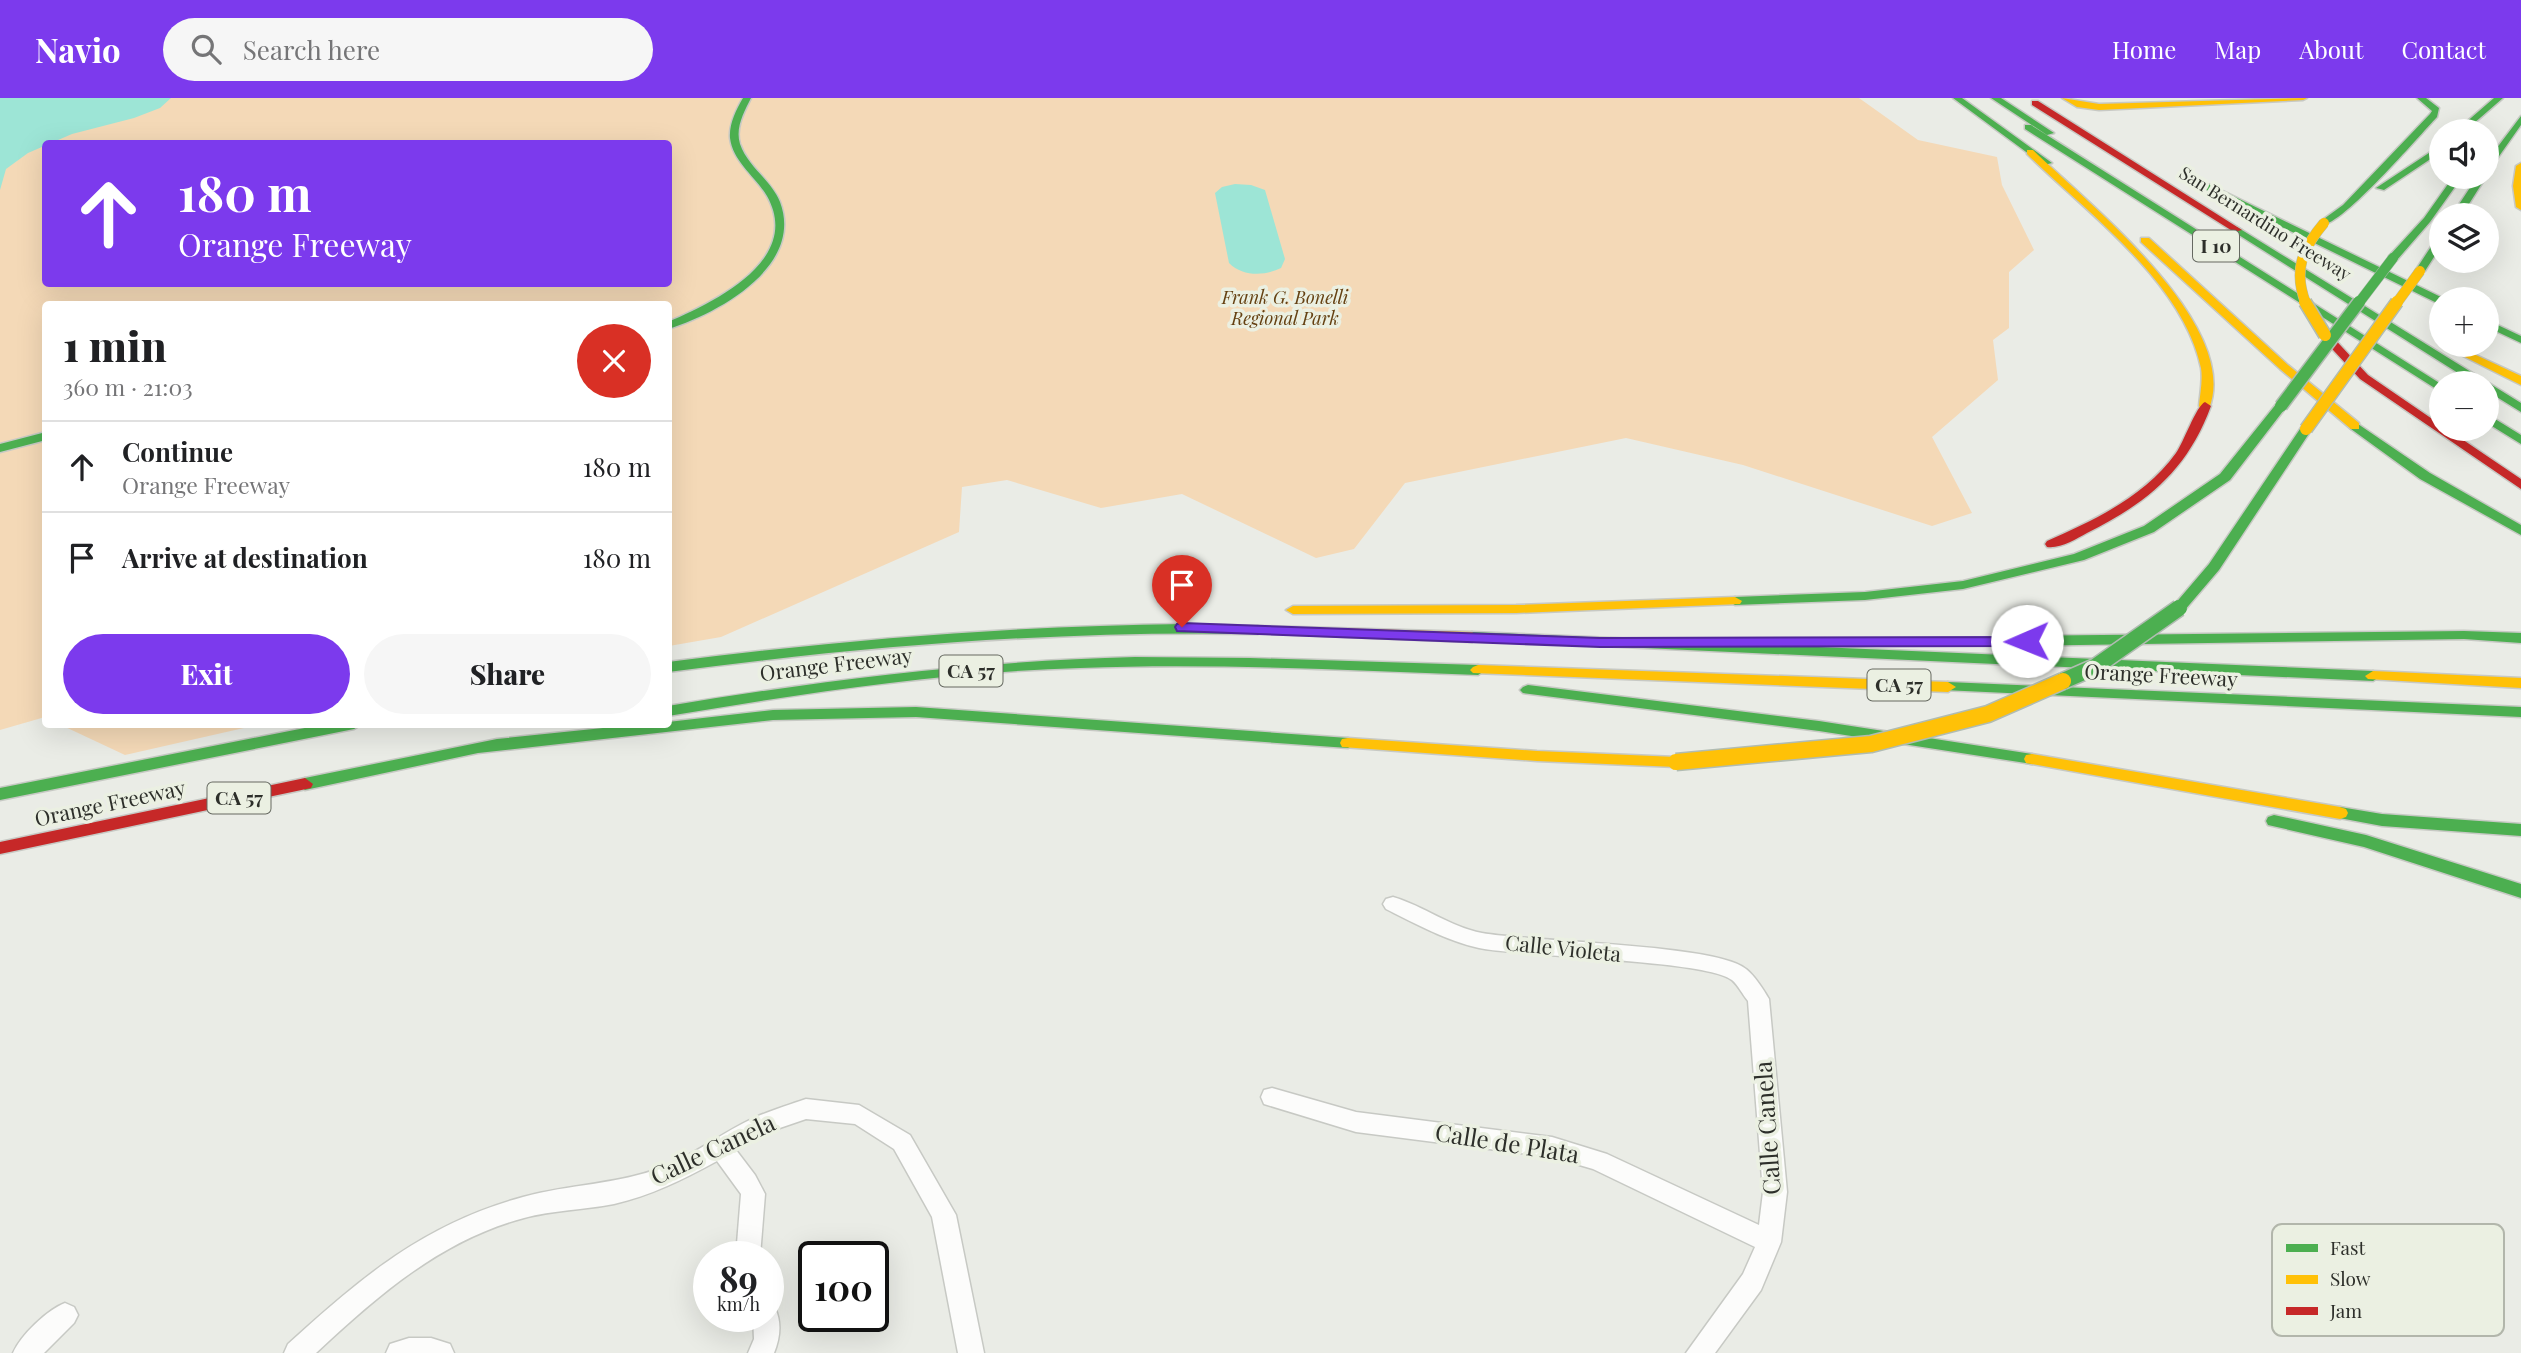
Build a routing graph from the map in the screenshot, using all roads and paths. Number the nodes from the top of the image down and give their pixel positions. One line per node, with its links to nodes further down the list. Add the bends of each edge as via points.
1 (747, 98): 25 (main road, via 734,126 740,154 775,201 779,243 742,285)
2 (1957, 98): 17 (main road)
3 (1983, 98): 34 (main road, I 10)
4 (1994, 98): 32 (main road)
5 (2007, 98): 29 (main road, via 2394,337)
6 (2027, 98): 15 (main road, San Bernardino Freeway / I 10)
7 (2303, 98): 9 (main road)
8 (2421, 98): 21 (main road, via 2436,110 2434,115)
9 (2241, 99): 11 (main road, via 2099,107)
10 (2505, 99): 12 (main road); 13 (main road)
11 (2073, 101)
12 (2477, 119)
13 (2498, 119)
14 (2521, 119): 16 (main road)
15 (2067, 123): 24 (main road, via 2099,134); 27 (main road, San Bernardino Freeway / I 10, via 2347,298 2394,313)
16 (2499, 150)
17 (2031, 152): 45 (main road, via 2119,216 2369,436 2410,466); 46 (main road, via 2143,264 2192,323 2210,384 2207,409 2194,441 2169,473 2126,508 2083,532 2037,550 1951,572)
18 (2429, 156): 21 (main road)
19 (2521, 166): 22 (main road)
20 (2448, 189): 46 (main road, bridge, via 2225,477 2149,529 2090,552 1963,585 1865,596)
21 (2346, 207): 44 (main road, bridge, via 2324,223 2301,253 2300,297 2325,335 2385,393)
22 (2521, 207)
23 (2429, 257): 61 (main road, bridge, via 2214,567 2179,608 2095,667 1988,714 1871,744 1676,762 1537,757 916,712 773,715)
24 (2429, 295)
25 (672, 324)
26 (2499, 329): 28 (main road)
27 (2429, 340)
28 (2521, 340)
29 (2429, 344)
30 (2450, 357): 33 (main road)
31 (2473, 357): 35 (main road)
32 (2431, 371)
33 (2467, 371)
34 (2429, 381)
35 (2521, 381)
36 (2499, 394): 37 (main road)
37 (2521, 408)
38 (2499, 414): 40 (main road)
39 (2499, 426): 42 (main road)
40 (2521, 428)
41 (42, 437): 43 (main road)
42 (2521, 440)
43 (0, 448)
44 (2521, 485)
45 (2521, 531)
46 (1798, 597): 47 (main road, via 1516,609)
47 (1276, 610)
48 (1105, 612): 53 (main road)
49 (2521, 639): 52 (main road, via 2464,635)
50 (1600, 642): 51 (main road); 53 (main road, Orange Freeway / CA 57, via 1182,627); 56 (main road, Orange Freeway / CA 57)
51 (1976, 642)
52 (2004, 642)
53 (881, 643): 55 (main road, Orange Freeway / CA 57)
54 (1277, 663): 57 (main road, via 1342,675); 59 (main road, Orange Freeway / CA 57, via 1021,666 808,687); 60 (main road, Orange Freeway / CA 57, via 1747,678)
55 (672, 667)
56 (2521, 683)
57 (1490, 687)
58 (1517, 689): 66 (main road, via 1700,710)
59 (672, 710)
60 (2521, 712)
61 (672, 726)
62 (334, 728): 67 (main road, Orange Freeway / CA 57)
63 (578, 728): 65 (main road, Orange Freeway / CA 57)
64 (657, 728): 65 (main road, bridge)
65 (478, 748): 71 (main road, Orange Freeway / CA 57)
66 (1979, 753): 68 (main road); 70 (main road, via 2382,820)
67 (0, 794)
68 (2193, 804)
69 (2260, 818): 72 (main road, via 2366,841)
70 (2521, 830)
71 (0, 848)
72 (2521, 891)
73 (1393, 904): 74 (street, Calle Violeta, via 1478,940 1703,961)
74 (1738, 973): 78 (street, Calle Canela, via 1758,999 1775,1192)
75 (1272, 1097): 78 (street, Calle de Plata, via 1356,1122 1552,1147 1599,1161)
76 (721, 1149): 77 (street, via 752,1194); 81 (street, Calle Canela, via 671,1175 615,1193 525,1207 472,1225 416,1254 361,1294); 86 (street, Calle Canela, via 763,1124 806,1109 859,1115 902,1142 944,1215)
77 (749, 1241)
78 (1769, 1242): 87 (street, Calle Canela, via 1752,1282)
79 (65, 1315): 82 (street)
80 (767, 1332): 85 (street)
81 (303, 1352)
82 (26, 1353)
83 (399, 1353): 84 (street, via 412,1349)
84 (441, 1353)
85 (761, 1353)
86 (971, 1353)
87 (1699, 1353)

